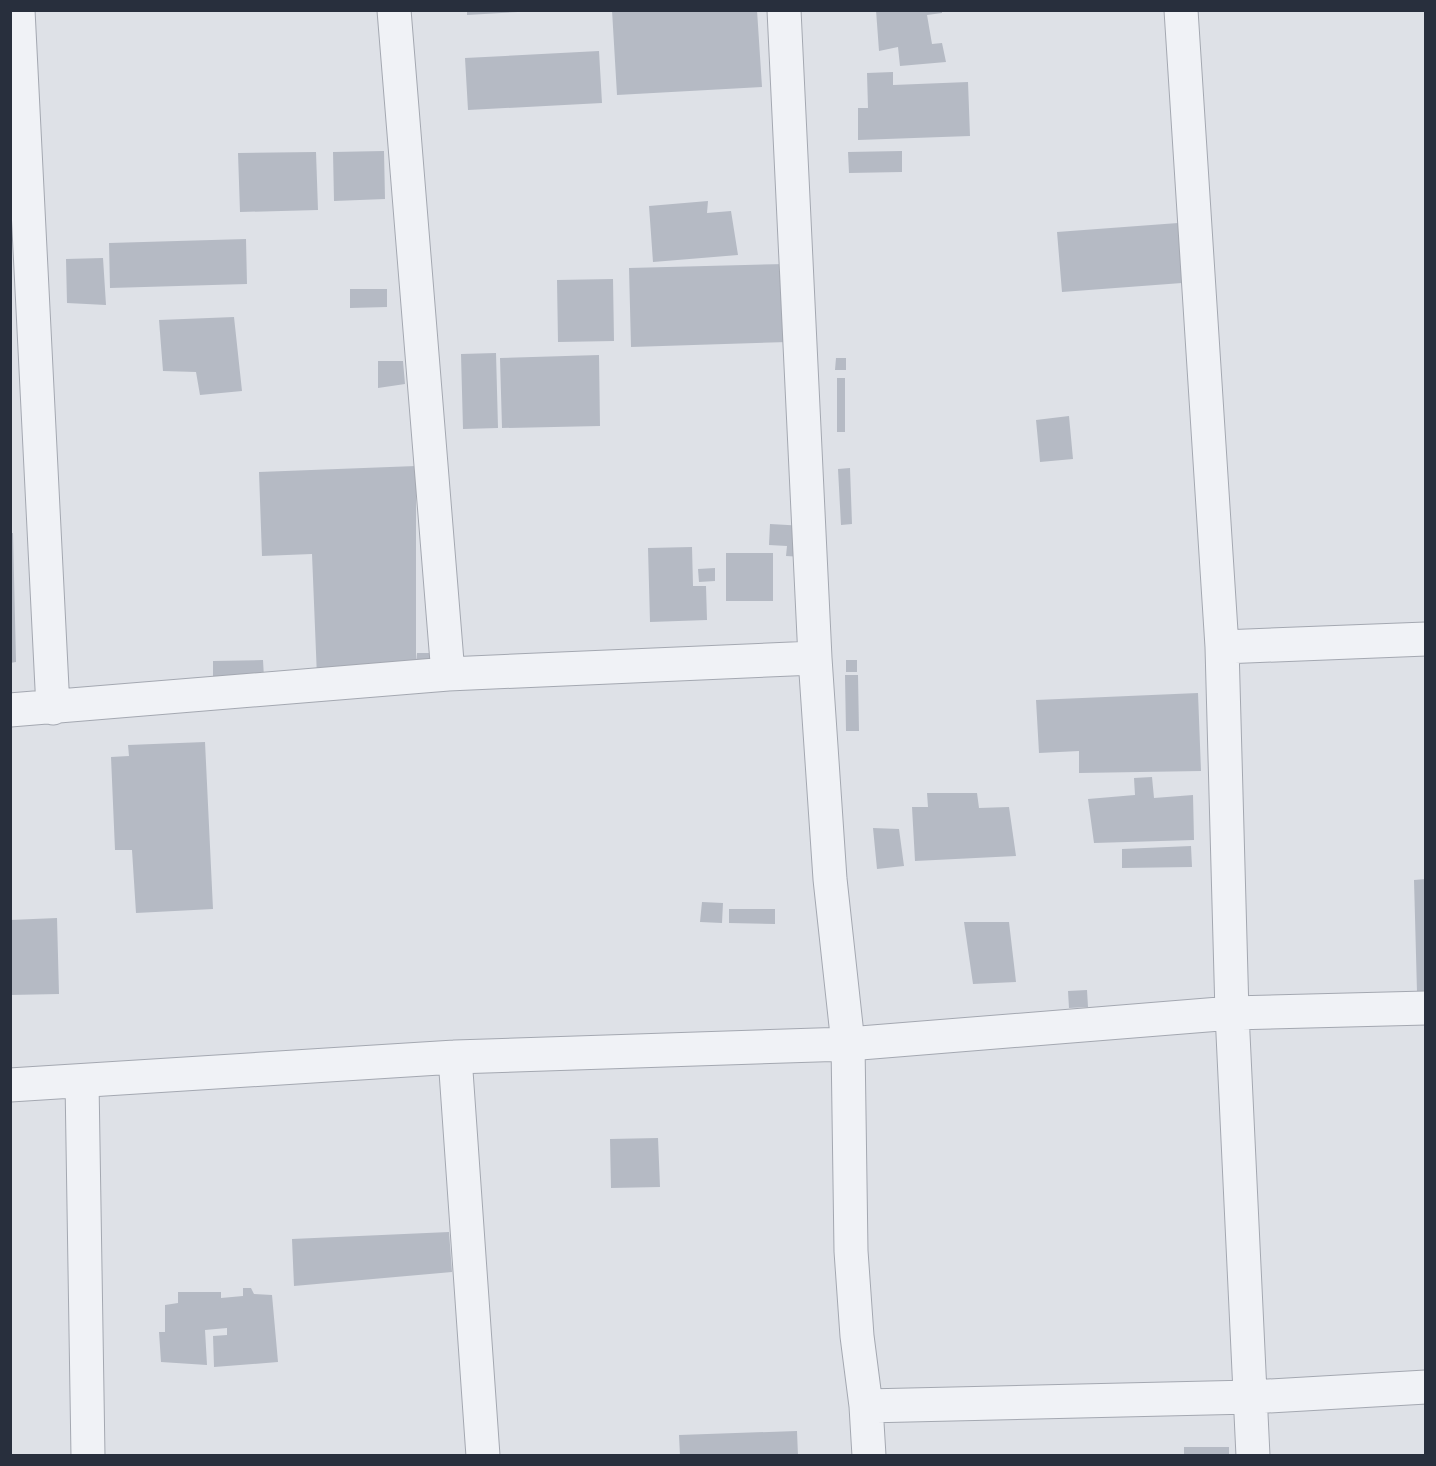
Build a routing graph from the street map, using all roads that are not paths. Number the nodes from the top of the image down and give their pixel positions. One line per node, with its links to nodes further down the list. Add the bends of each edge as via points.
1 (18, 10): 9 (street)
2 (394, 10): 8 (street)
3 (784, 10): 7 (street)
4 (1181, 10): 6 (street)
5 (1425, 639): 6 (street)
6 (1222, 647): 12 (street)
7 (815, 658): 8 (street); 13 (street, via 830,879)
8 (448, 674): 9 (street)
9 (53, 708): 10 (street)
10 (10, 710)
11 (1425, 1008): 12 (street)
12 (1232, 1013): 13 (street); 18 (street)
13 (848, 1044): 14 (street); 19 (street, via 851,1251 856,1336)
14 (455, 1057): 15 (street); 21 (street)
15 (82, 1081): 16 (street); 20 (street)
16 (10, 1085)
17 (1425, 1387): 18 (street)
18 (1251, 1397): 19 (street); 23 (street)
19 (866, 1406): 22 (street)
20 (88, 1455)
21 (483, 1455)
22 (869, 1455)
23 (1253, 1455)

